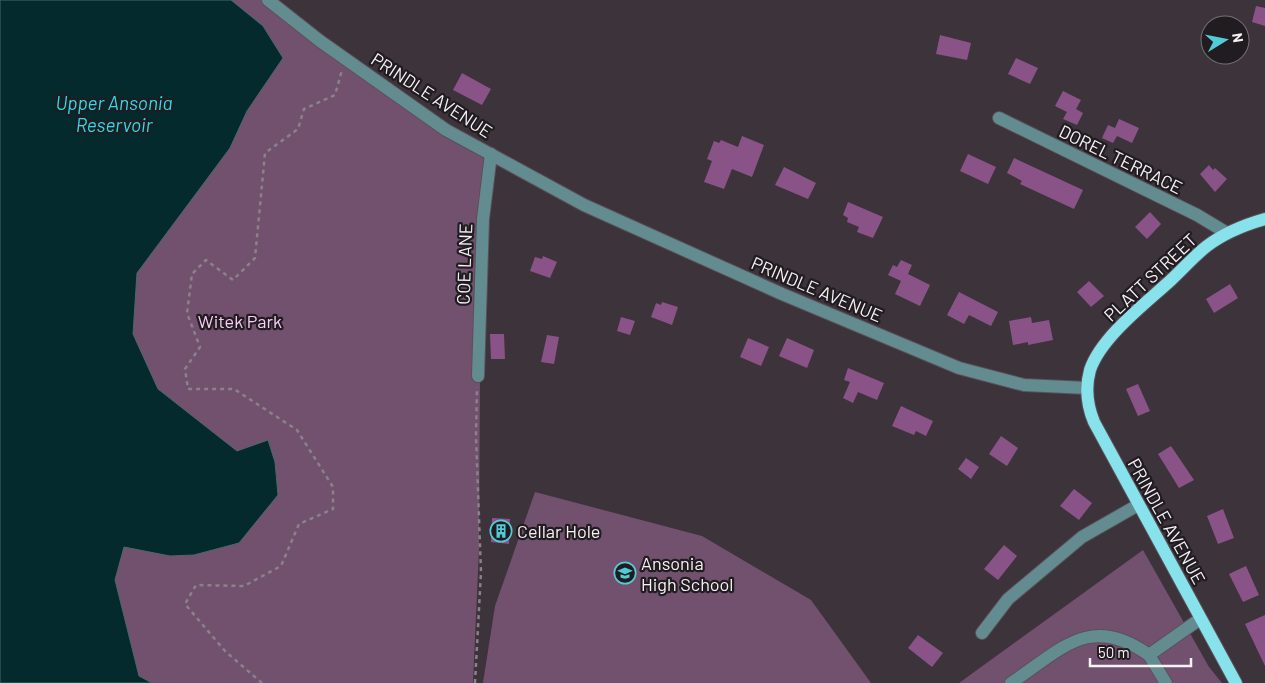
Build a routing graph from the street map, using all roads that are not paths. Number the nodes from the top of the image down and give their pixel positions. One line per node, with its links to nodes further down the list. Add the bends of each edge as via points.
1 (268, 0): 3 (street, PRINDLE AVENUE, via 446,130)
2 (999, 118): 5 (street, DOREL TERRACE, via 1197,215)
3 (491, 154): 6 (street, COE LANE, via 483,219); 7 (street, PRINDLE AVENUE, via 593,209 782,294 959,368 1024,385)
4 (1265, 219): 5 (main road, PLATT STREET)
5 (1227, 233): 7 (main road, PLATT STREET, via 1206,246 1110,338 1090,370)
6 (478, 376)
7 (1087, 388): 8 (main road, PRINDLE AVENUE, via 1088,408 1094,422)
8 (1138, 505): 9 (main road, PRINDLE AVENUE); 10 (street, via 1082,537 1008,599)
9 (1200, 619): 11 (street); 14 (main road, PRINDLE AVENUE)
10 (982, 633)
11 (1150, 655): 12 (street, via 1114,636 1093,635 1074,642); 13 (street)
12 (1011, 683)
13 (1166, 683)
14 (1236, 683)

